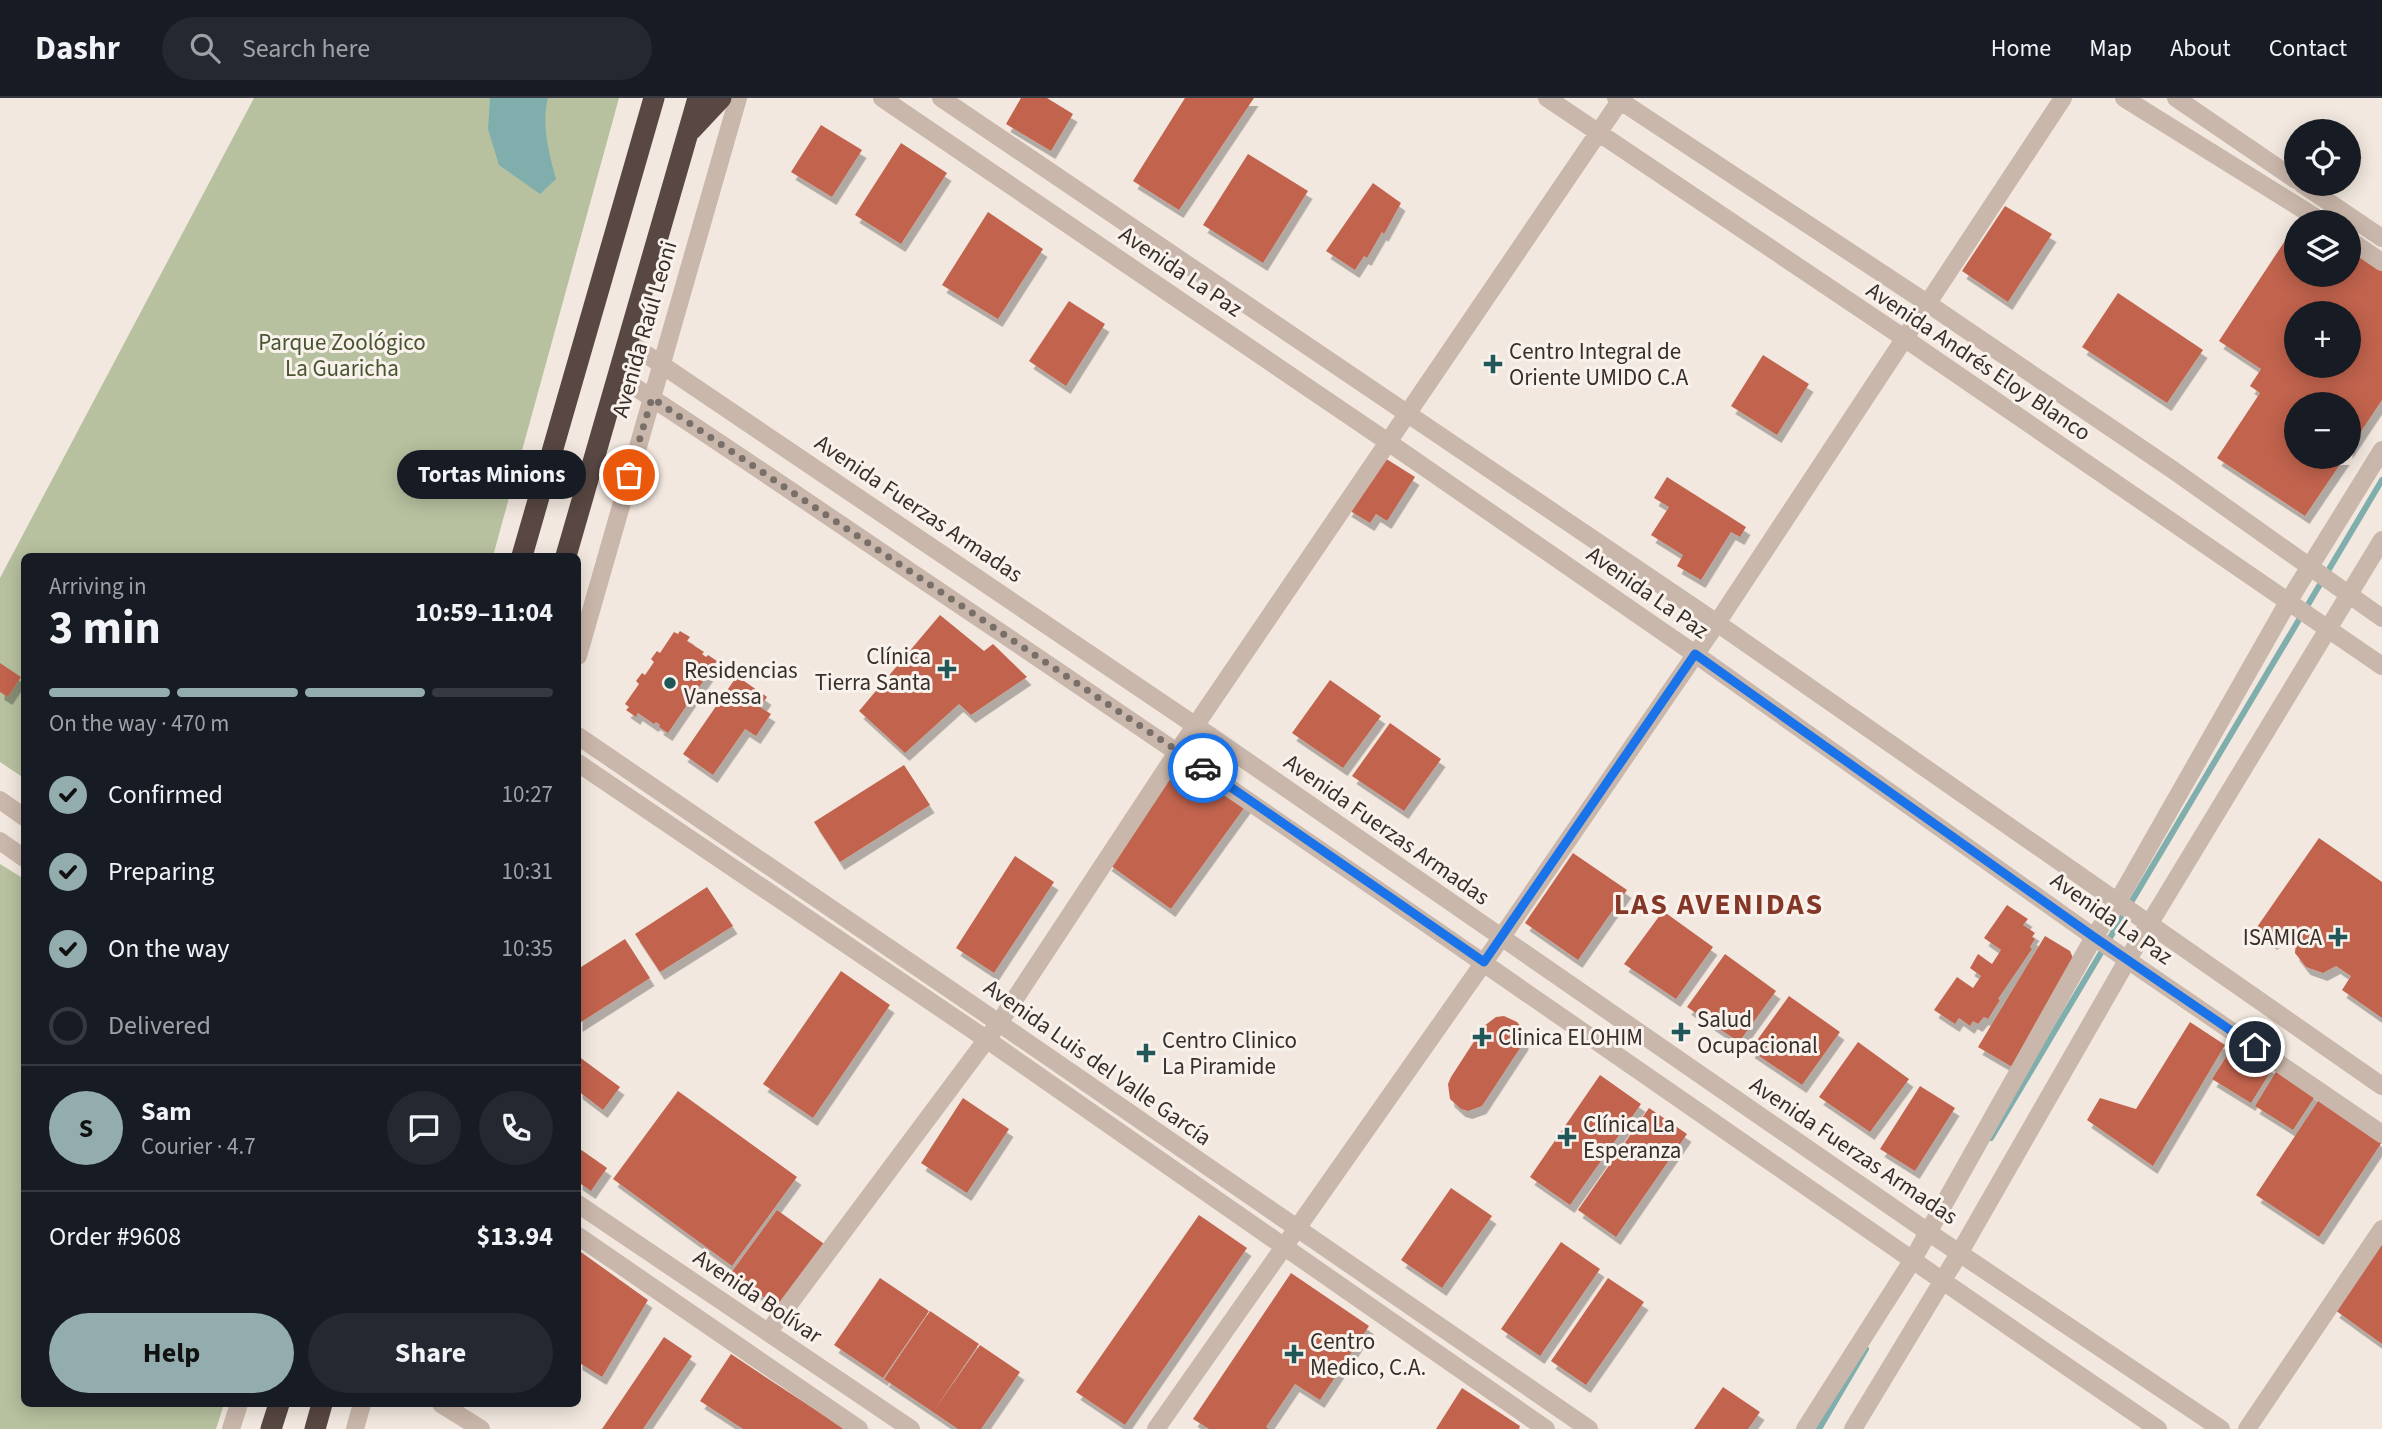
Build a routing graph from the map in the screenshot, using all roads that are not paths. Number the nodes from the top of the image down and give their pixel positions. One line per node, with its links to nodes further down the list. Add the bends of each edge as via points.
1 (654, 98): 30 (highway)
2 (698, 98): 12 (highway, Avenida Raúl Leoni)
3 (721, 98): 12 (highway)
4 (738, 98): 23 (street, Avenida Raúl Leoni)
5 (882, 98): 27 (street, Avenida La Paz)
6 (941, 98): 26 (street, Avenida La Paz)
7 (1547, 98): 13 (street, Avenida Andrés Eloy Blanco)
8 (2063, 98): 20 (street)
9 (2124, 98): 16 (street)
10 (2176, 98): 14 (street)
11 (1619, 99): 13 (street); 20 (street, Avenida Andrés Eloy Blanco)
12 (688, 134): 22 (highway, Avenida Raúl Leoni)
13 (1598, 134): 21 (street, Avenida Andrés Eloy Blanco); 26 (street)
14 (2284, 172)
15 (2320, 196): 17 (street)
16 (2304, 210)
17 (2382, 238)
18 (2361, 248): 19 (street)
19 (2382, 262)
20 (1927, 303): 21 (street); 32 (street, Avenida Andrés Eloy Blanco)
21 (1904, 338): 34 (street, Avenida Andrés Eloy Blanco); 36 (street)
22 (628, 342): 23 (street, Avenida Fuerzas Armadas); 24 (highway, Avenida Raúl Leoni)
23 (661, 364): 25 (street, Avenida Raúl Leoni); 41 (street, Avenida Fuerzas Armadas)
24 (618, 376): 25 (street); 31 (highway, Avenida Raúl Leoni)
25 (652, 398): 38 (street, Avenida Raúl Leoni); 43 (street)
26 (1407, 415): 27 (street); 36 (street, Avenida La Paz)
27 (1388, 442): 39 (street, Avenida La Paz); 41 (street)
28 (2382, 450): 32 (street)
29 (2382, 540): 33 (street)
30 (523, 553)
31 (567, 553)
32 (2313, 568): 33 (street, Avenida Andrés Eloy Blanco); 34 (street)
33 (2348, 594): 35 (street, Avenida Andrés Eloy Blanco); 37 (street)
34 (2291, 603): 37 (street, Avenida Andrés Eloy Blanco); 49 (street)
35 (2382, 618)
36 (1717, 623): 39 (street); 49 (street, Avenida La Paz)
37 (2326, 628): 40 (street, Avenida Andrés Eloy Blanco); 50 (street)
38 (581, 646)
39 (1695, 654): 51 (street); 52 (street, Avenida La Paz)
40 (2382, 666)
41 (1196, 726): 43 (street); 51 (street, Avenida Fuerzas Armadas)
42 (581, 738): 55 (street, Avenida Luis del Valle García)
43 (1178, 751): 54 (street); 55 (street)
44 (581, 765): 56 (street, Avenida Luis del Valle García)
45 (0, 800): 46 (street)
46 (21, 815)
47 (0, 841): 48 (street)
48 (21, 856)
49 (2123, 905): 50 (street, Avenida La Paz); 52 (street)
50 (2150, 924): 53 (street); 57 (street, Avenida La Paz)
51 (1502, 938): 54 (street); 62 (street, Avenida Fuerzas Armadas)
52 (2100, 941): 53 (street, Avenida La Paz); 62 (street)
53 (2128, 959): 58 (street, Avenida La Paz); 65 (street)
54 (1484, 962): 60 (street); 66 (street)
55 (999, 1023): 56 (street); 60 (street, Avenida Luis del Valle García)
56 (986, 1039): 64 (street, Avenida Luis del Valle García); 68 (street)
57 (2382, 1086)
58 (2382, 1134)
59 (581, 1206): 68 (street, Avenida Bolívar)
60 (1296, 1229): 64 (street); 83 (street, Avenida Luis del Valle García)
61 (2382, 1229): 88 (street)
62 (1929, 1233): 65 (street, Avenida Fuerzas Armadas); 66 (street)
63 (581, 1238): 79 (street)
64 (1283, 1248): 81 (street); 82 (street, Avenida Luis del Valle García)
65 (1958, 1251): 67 (street); 87 (street, Avenida Fuerzas Armadas)
66 (1913, 1262): 67 (street); 84 (street)
67 (1941, 1281): 85 (street); 86 (street)
68 (769, 1331): 80 (street, Avenida Bolívar)
69 (238, 1407): 74 (street)
70 (278, 1407): 75 (highway)
71 (321, 1407): 76 (highway)
72 (361, 1407): 77 (street)
73 (446, 1407): 78 (street)
74 (231, 1429)
75 (271, 1429)
76 (315, 1429)
77 (355, 1429)
78 (481, 1429)
79 (859, 1429)
80 (911, 1429)
81 (1156, 1429)
82 (1546, 1429)
83 (1589, 1429)
84 (1805, 1429)
85 (1853, 1429)
86 (2158, 1429)
87 (2221, 1429)
88 (2247, 1429)

